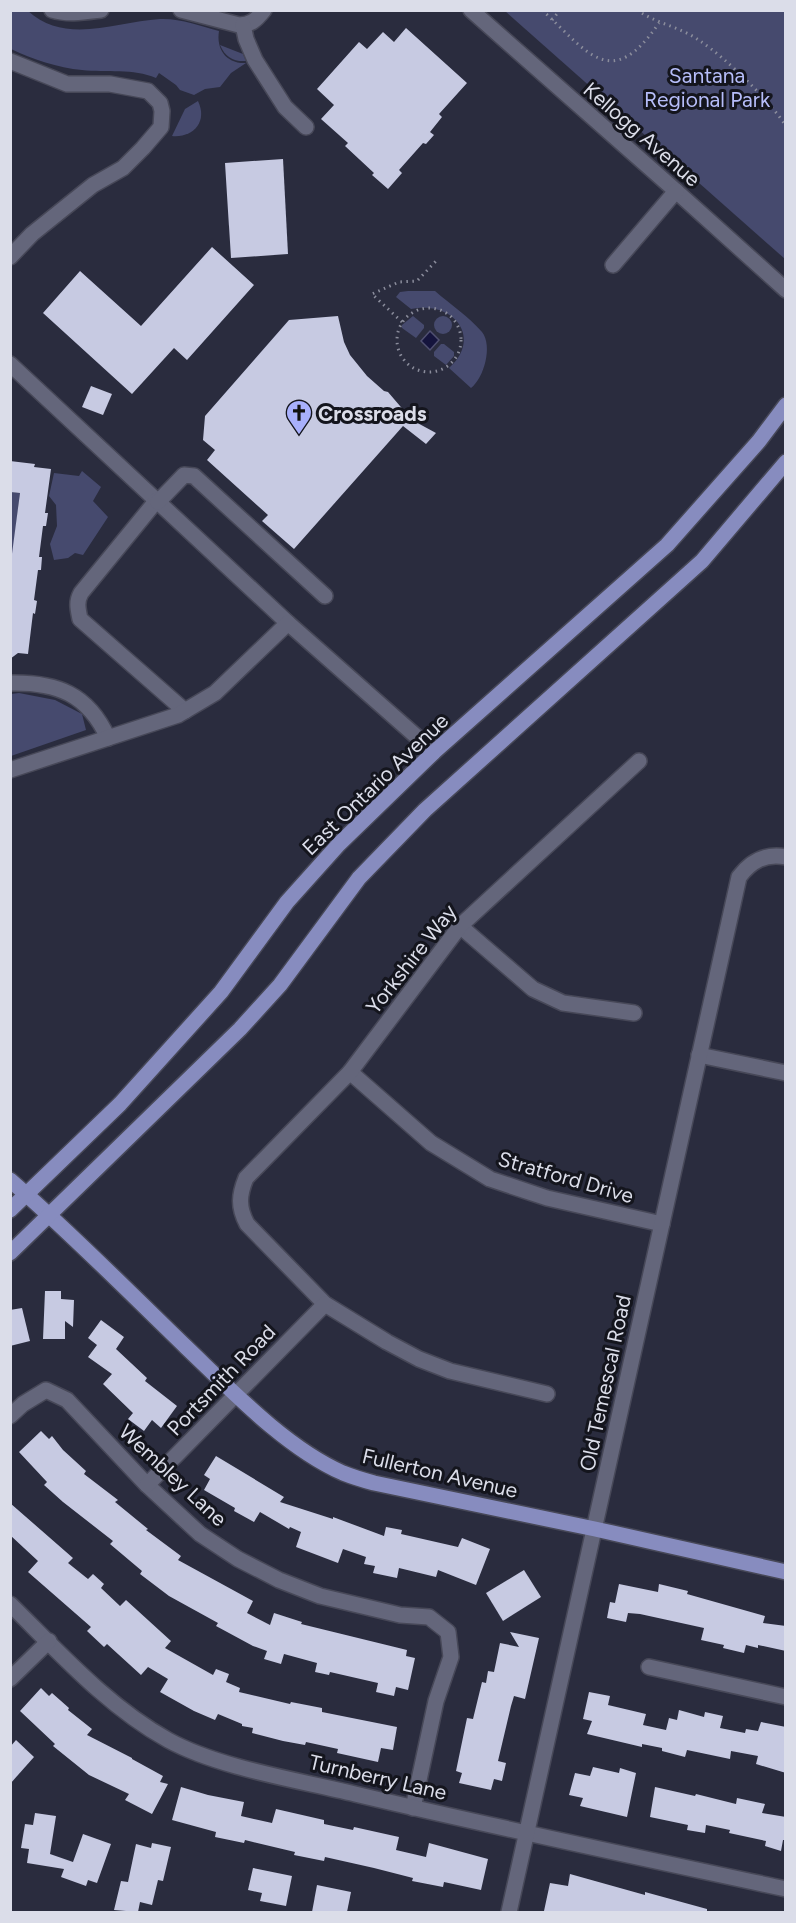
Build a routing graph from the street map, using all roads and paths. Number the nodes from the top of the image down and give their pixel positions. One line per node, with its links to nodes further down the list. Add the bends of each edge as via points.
1 (52, 10): 2 (street)
2 (101, 10)
3 (181, 10): 11 (street)
4 (264, 10): 11 (street, via 257,19)
5 (471, 10): 15 (street, Kellogg Avenue)
6 (542, 10): 9 (path)
7 (561, 10): 9 (path)
8 (637, 10): 10 (path)
9 (552, 20): 10 (path, via 585,51 604,61 619,61 635,53)
10 (659, 23): 13 (path, via 699,40 728,63)
11 (243, 25): 14 (street, via 255,60 285,107)
12 (10, 61): 16 (street, via 67,84 110,84 148,91 162,111 161,127 123,168 93,185)
13 (786, 126)
14 (306, 127)
15 (676, 191): 18 (street); 19 (street, Kellogg Avenue)
16 (10, 257)
17 (438, 260): 20 (path, via 417,281 399,282 372,294)
18 (614, 265)
19 (786, 290)
20 (402, 322): 20 (path, via 423,309 446,313 457,325 460,336 454,359 445,368 431,372 408,364 397,347)
21 (10, 364): 24 (street)
22 (786, 405): 30 (main road, East Ontario Avenue, via 667,545)
23 (786, 462): 42 (main road, via 702,561 417,819 359,878 280,985 240,1029)
24 (158, 501): 25 (street, via 184,475 194,476); 26 (street); 28 (street, via 81,593 78,608 80,619)
25 (325, 596)
26 (288, 623): 28 (street, via 215,693); 30 (street)
27 (10, 683): 29 (street, via 56,688 76,698 100,720)
28 (185, 711): 29 (street)
29 (108, 738): 32 (street)
30 (434, 752): 40 (main road, East Ontario Avenue, via 339,844 287,902 221,992 120,1104)
31 (639, 761): 34 (street, Yorkshire Way)
32 (10, 770)
33 (786, 857): 36 (street, Old Temescal Road, via 763,857 748,865 739,877)
34 (460, 926): 35 (street, via 533,989 563,1004); 37 (street, Yorkshire Way)
35 (634, 1013)
36 (699, 1055): 38 (street); 43 (street, Old Temescal Road)
37 (350, 1072): 43 (street, Stratford Drive, via 431,1143 490,1179 547,1198); 45 (street, Yorkshire Way, via 246,1178 241,1190 240,1203 247,1224)
38 (786, 1073)
39 (10, 1180): 40 (main road, Fullerton Avenue)
40 (27, 1194): 41 (main road, East Ontario Avenue); 42 (main road, Fullerton Avenue)
41 (10, 1210)
42 (50, 1214): 44 (main road); 47 (main road, Fullerton Avenue)
43 (662, 1224): 50 (street, Old Temescal Road)
44 (10, 1253)
45 (325, 1304): 46 (street, via 419,1359 450,1371); 47 (street, Portsmith Road)
46 (547, 1394)
47 (236, 1395): 49 (street, Portsmith Road); 50 (main road, Fullerton Avenue, via 311,1455 343,1473 374,1483)
48 (10, 1416): 49 (street, Wembley Lane, via 46,1390 68,1400)
49 (147, 1485): 57 (street, Wembley Lane, via 200,1534 279,1580 320,1596 400,1615 429,1617 448,1632 451,1657 436,1701)
50 (595, 1528): 51 (main road, Fullerton Avenue); 58 (street, Old Temescal Road)
51 (786, 1572)
52 (10, 1604): 53 (street, Turnberry Lane)
53 (49, 1641): 55 (street); 57 (street, Turnberry Lane, via 105,1695 169,1741 240,1766)
54 (649, 1666): 56 (street)
55 (10, 1679)
56 (786, 1697)
57 (413, 1808): 58 (street, Turnberry Lane)
58 (526, 1833): 59 (street, Turnberry Lane); 60 (street, Old Temescal Road)
59 (786, 1889)
60 (509, 1912)

